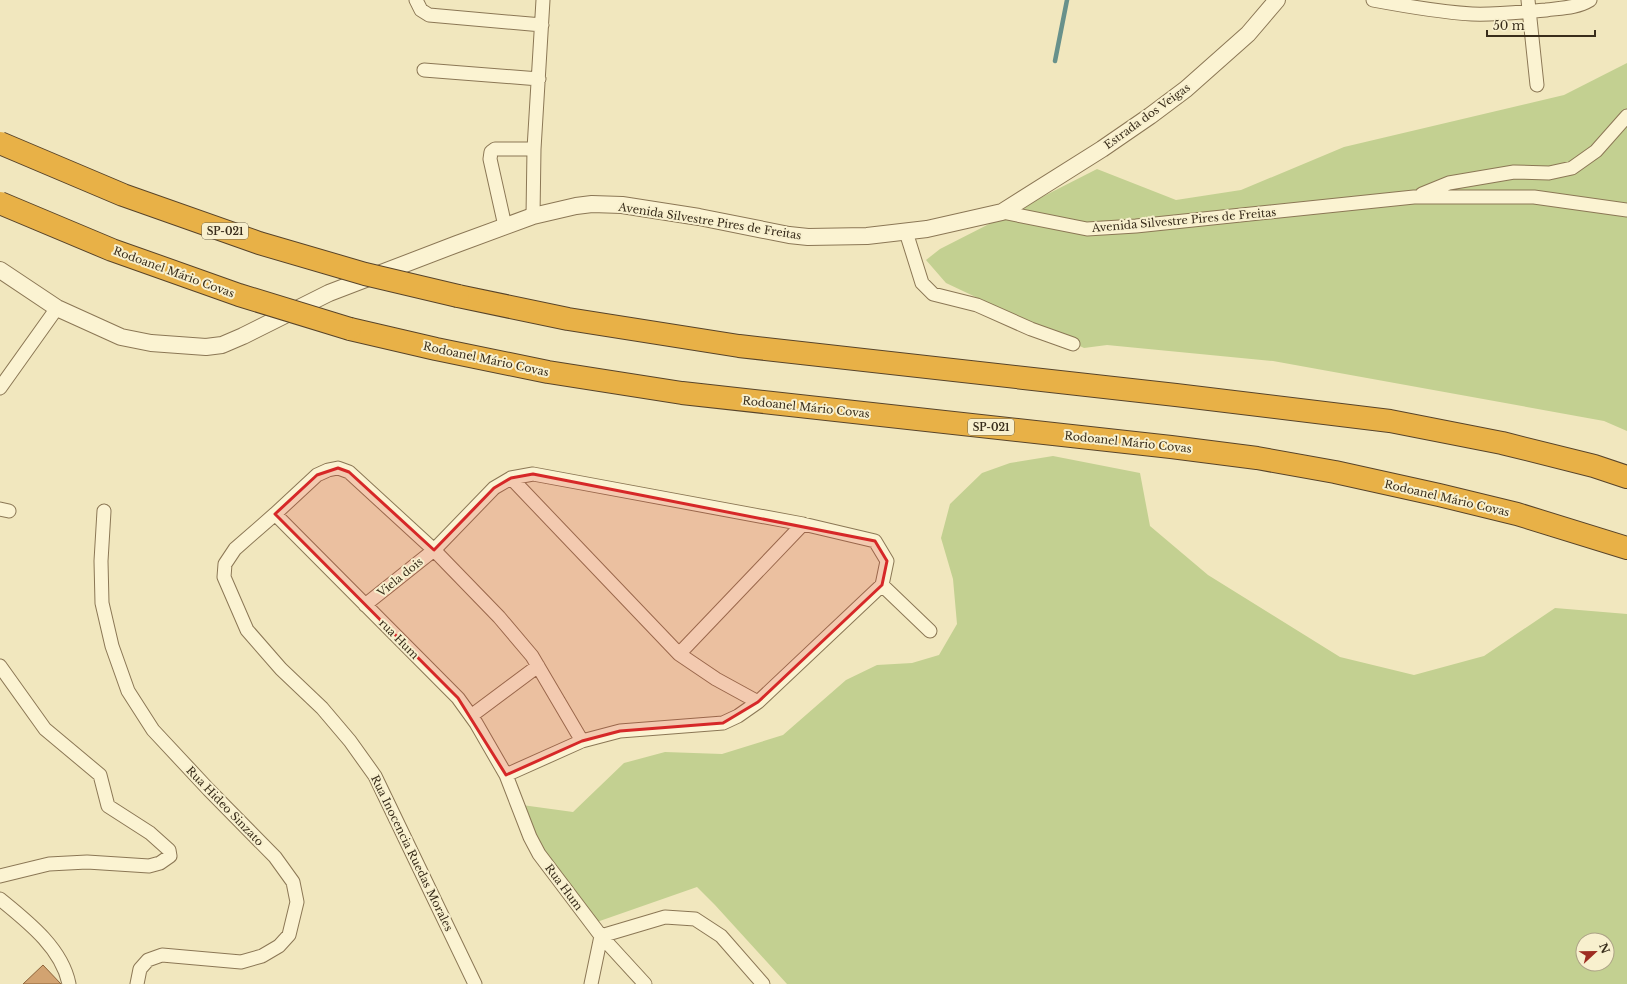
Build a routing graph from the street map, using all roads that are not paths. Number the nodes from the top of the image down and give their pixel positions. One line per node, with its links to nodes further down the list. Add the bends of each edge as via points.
1 (416, 0): 7 (street, via 421,10 429,15)
2 (543, 0): 7 (street)
3 (1277, 0): 17 (street, Estrada dos Veigas, via 1248,34 1180,94 1108,145)
4 (1372, 0): 6 (street, via 1473,14)
5 (1590, 0): 6 (street, via 1582,5)
6 (1529, 6): 10 (street)
7 (542, 25): 9 (street)
8 (424, 70): 9 (street)
9 (539, 79): 13 (street)
10 (1537, 85)
11 (1627, 116): 14 (street, via 1596,151 1572,168 1549,173 1514,172 1449,183)
12 (0, 143): 25 (highway, SP-021, bridge, via 123,195 259,242 365,274 540,314 739,346 1390,421 1502,443)
13 (534, 149): 18 (street); 19 (street, via 495,149 491,152 490,159)
14 (1414, 197): 16 (street, Avenida Silvestre Pires de Freitas, via 1534,197); 17 (street, Avenida Silvestre Pires de Freitas, via 1087,229)
15 (0, 203): 30 (highway, Rodoanel Mário Covas / SP-021, bridge, via 120,253 238,295 350,329 436,349 548,372 682,393 1257,458 1439,494 1517,514)
16 (1627, 210)
17 (1002, 212): 20 (street, Avenida Silvestre Pires de Freitas)
18 (533, 216): 19 (street, Avenida Silvestre Pires de Freitas); 20 (street, Avenida Silvestre Pires de Freitas, via 576,206 605,204 699,217 808,237 867,236)
19 (505, 226): 22 (street, Avenida Silvestre Pires de Freitas, via 329,293 222,345 183,347 121,337)
20 (906, 232): 23 (street, via 922,283 933,294 977,305)
21 (0, 270): 22 (street, Avenida Silvestre Pires de Freitas)
22 (57, 308): 24 (street)
23 (1073, 344)
24 (0, 388)
25 (1627, 477)
26 (511, 478): 29 (street, via 533,474); 31 (street, Viela dois, via 494,488); 35 (street)
27 (104, 511): 46 (street, Rua Hideo Sinzato, via 102,603 112,646 128,691 153,730 275,857 293,882 297,902 289,936 279,946 262,956 240,962 162,955 148,960 140,969)
28 (275, 514): 31 (street, via 317,475 338,468 349,472); 33 (street, rua Hum); 47 (street, Rua Inocencia Ruedas Morales, via 235,549 225,564 224,578 247,630 322,708 375,776)
29 (802, 524): 32 (street, via 875,540 887,561); 35 (street)
30 (1627, 548)
31 (434, 550): 33 (street, Viela dois); 37 (street, via 499,618)
32 (882, 585): 34 (street); 38 (street)
33 (365, 605): 39 (street, rua Hum, via 458,698)
34 (930, 631)
35 (679, 654): 38 (street, via 716,679)
36 (0, 666): 42 (street, via 45,730 100,775 108,806 150,832 169,850 170,856 160,864 148,866 87,862 49,864)
37 (538, 666): 39 (street); 40 (street)
38 (758, 702): 40 (street, via 723,723 620,731)
39 (471, 716): 41 (street, rua Hum)
40 (582, 741): 41 (street)
41 (506, 775): 44 (street, Rua Hum, via 539,854)
42 (0, 876)
43 (0, 899): 45 (street, via 51,947)
44 (601, 936): 48 (street); 49 (street, Rua Hum); 50 (street, via 665,917 695,919 721,936)
45 (70, 984)
46 (137, 984)
47 (475, 984)
48 (591, 984)
49 (645, 984)
50 (763, 984)

